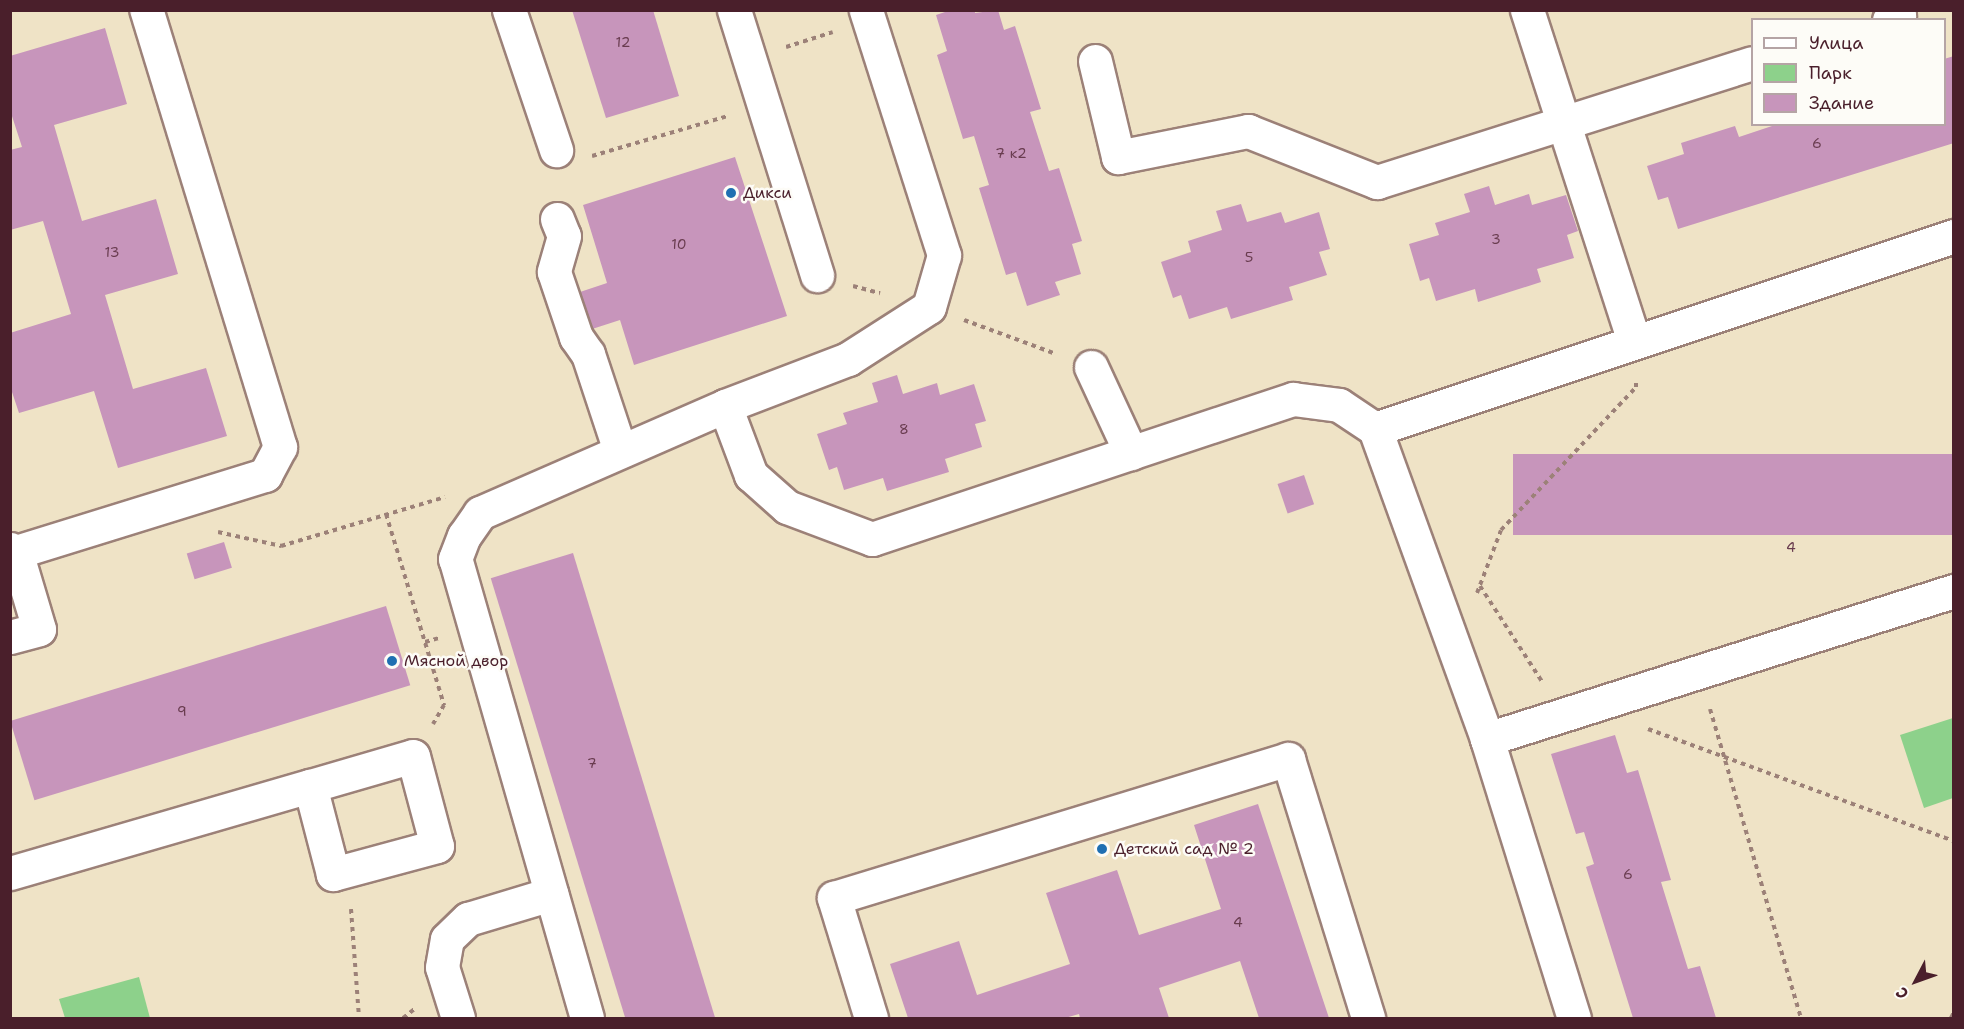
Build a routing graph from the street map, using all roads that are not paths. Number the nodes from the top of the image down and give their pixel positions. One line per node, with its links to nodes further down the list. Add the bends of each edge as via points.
1 (146, 10): 19 (street, via 280,447 265,476)
2 (509, 10): 9 (street)
3 (734, 10): 12 (street)
4 (1527, 10): 8 (street)
5 (867, 16): 15 (street, via 944,255 929,307 848,359)
6 (1095, 61): 8 (street, via 1118,157 1248,131 1377,182)
7 (1751, 63): 8 (street)
8 (1563, 124): 13 (street)
9 (572, 154)
10 (557, 219): 17 (street, via 564,236 554,272 576,337 588,354)
11 (1953, 236): 13 (street)
12 (817, 275)
13 (1634, 341): 16 (street)
14 (1091, 367): 18 (street)
15 (725, 406): 17 (street); 18 (street, via 751,475 786,507 872,539)
16 (1375, 429): 18 (street, via 1339,405 1293,399); 22 (street)
17 (620, 451): 25 (street, via 480,513 464,536 455,559)
18 (1131, 453)
19 (13, 551): 21 (street, via 39,629)
20 (1953, 591): 22 (street)
21 (10, 638)
22 (1486, 739): 30 (street)
23 (309, 786): 23 (street, via 413,756 437,846 333,874); 24 (street)
24 (10, 873)
25 (551, 894): 26 (street, via 468,919 447,939 442,967); 27 (street)
26 (458, 1018)
27 (587, 1018)
28 (871, 1018): 29 (street, via 834,898 1288,759)
29 (1368, 1018)
30 (1574, 1018)

